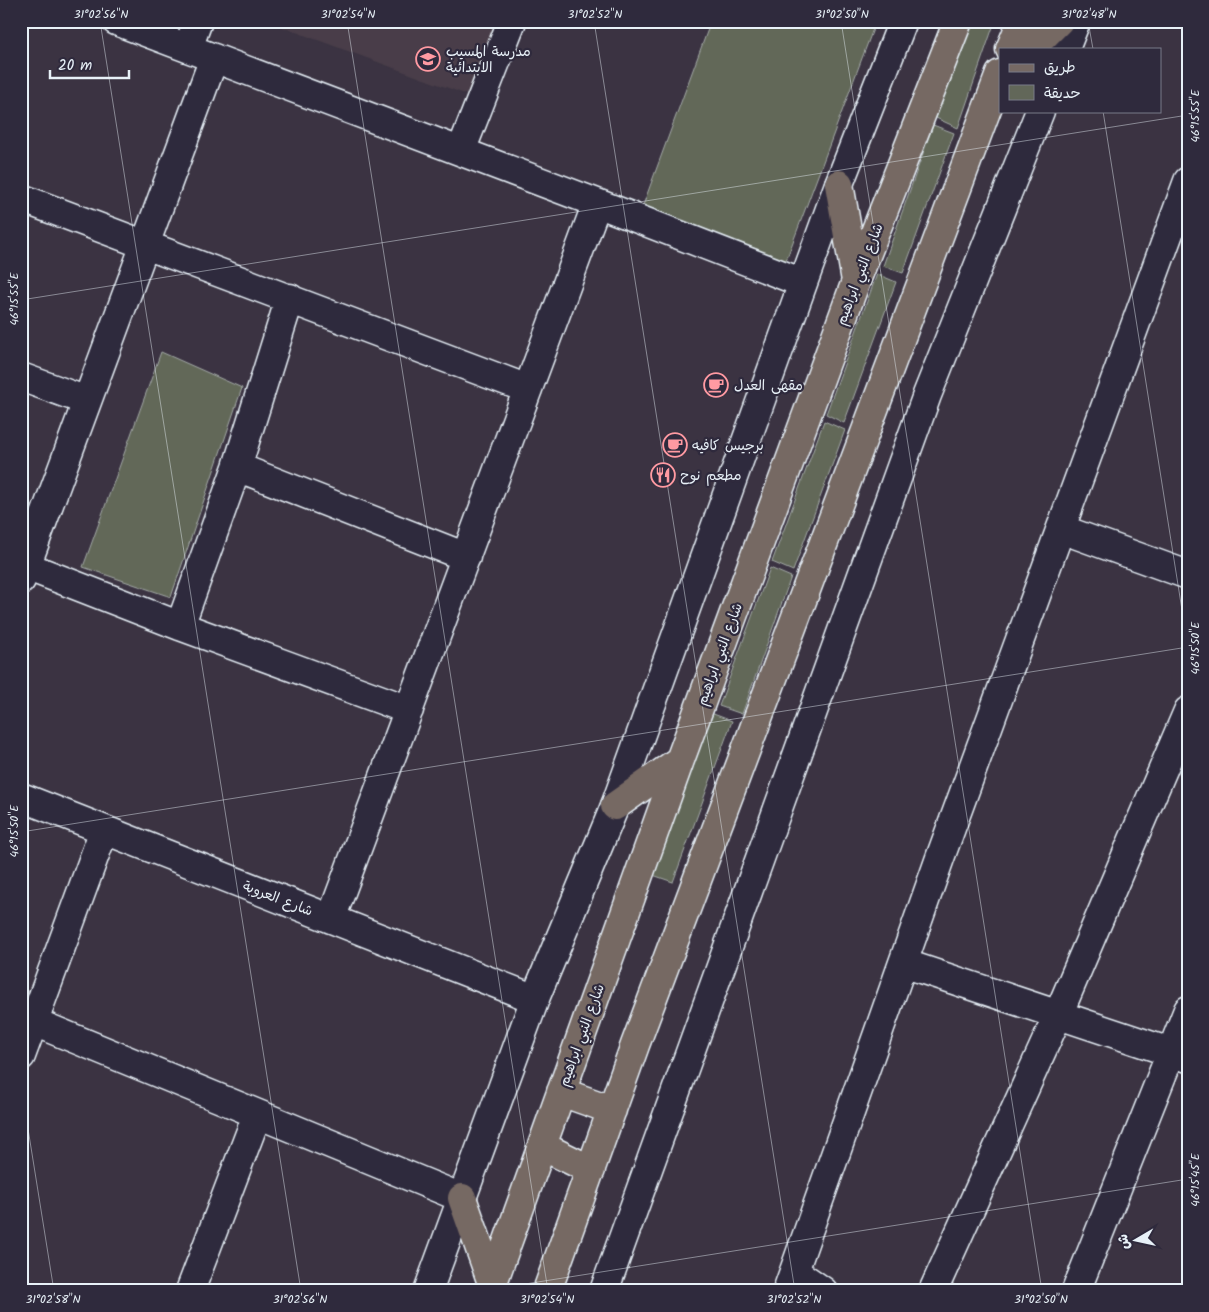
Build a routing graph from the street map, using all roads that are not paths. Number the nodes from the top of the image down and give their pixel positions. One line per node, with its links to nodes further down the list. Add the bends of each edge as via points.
1 (116, 21): 9 (street)
2 (198, 21): 9 (street)
3 (512, 21): 16 (street)
4 (903, 21): 18 (street)
5 (958, 21): 22 (main road, شارع النبي ابراهيم)
6 (1022, 21): 10 (main road)
7 (1059, 21): 11 (main road)
8 (1076, 21): 12 (street)
9 (188, 48): 13 (street)
10 (1010, 48)
11 (1032, 48)
12 (1065, 48)
13 (214, 58): 16 (street); 21 (street)
14 (999, 79): 49 (main road)
15 (1040, 112): 61 (street, via 927,395)
16 (461, 152): 20 (street)
17 (1188, 181): 29 (street)
18 (839, 184): 22 (main road); 23 (street)
19 (21, 198): 21 (street)
20 (597, 203): 23 (street); 26 (street)
21 (145, 244): 24 (street); 27 (street)
22 (856, 281): 36 (main road, شارع النبي ابراهيم)
23 (803, 283): 38 (street)
24 (290, 298): 26 (street); 28 (street)
25 (21, 377): 27 (street)
26 (528, 389): 30 (street)
27 (87, 402): 31 (street)
28 (237, 467): 30 (street); 33 (street)
29 (1061, 529): 32 (street); 41 (street)
30 (466, 557): 34 (street)
31 (23, 570): 33 (street)
32 (1188, 575)
33 (180, 626): 34 (street)
34 (409, 710): 40 (street)
35 (1188, 711): 44 (street)
36 (680, 760): 38 (main road); 48 (main road, شارع النبي ابراهيم)
37 (21, 797): 39 (street, شارع العروبة)
38 (615, 806): 42 (street)
39 (104, 830): 40 (street, شارع العروبة); 45 (street)
40 (331, 919): 42 (street, شارع العروبة)
41 (903, 963): 44 (street); 55 (street)
42 (535, 999): 53 (street)
43 (1188, 1010): 46 (street)
44 (1058, 1015): 46 (street); 63 (street)
45 (34, 1022): 47 (street); 50 (street)
46 (1179, 1055): 64 (street)
47 (21, 1056)
48 (561, 1092): 49 (main road); 51 (main road, شارع النبي ابراهيم)
49 (612, 1110): 52 (main road)
50 (256, 1114): 53 (street); 57 (street)
51 (542, 1146): 52 (main road); 56 (main road, شارع النبي ابراهيم)
52 (590, 1170): 54 (main road)
53 (462, 1198): 56 (main road); 58 (street)
54 (559, 1258): 59 (main road); 60 (main road)
55 (791, 1281): 62 (street)
56 (491, 1287)
57 (190, 1291)
58 (428, 1291)
59 (547, 1291)
60 (567, 1291)
61 (604, 1291)
62 (823, 1291)
63 (933, 1291)
64 (1076, 1291)

